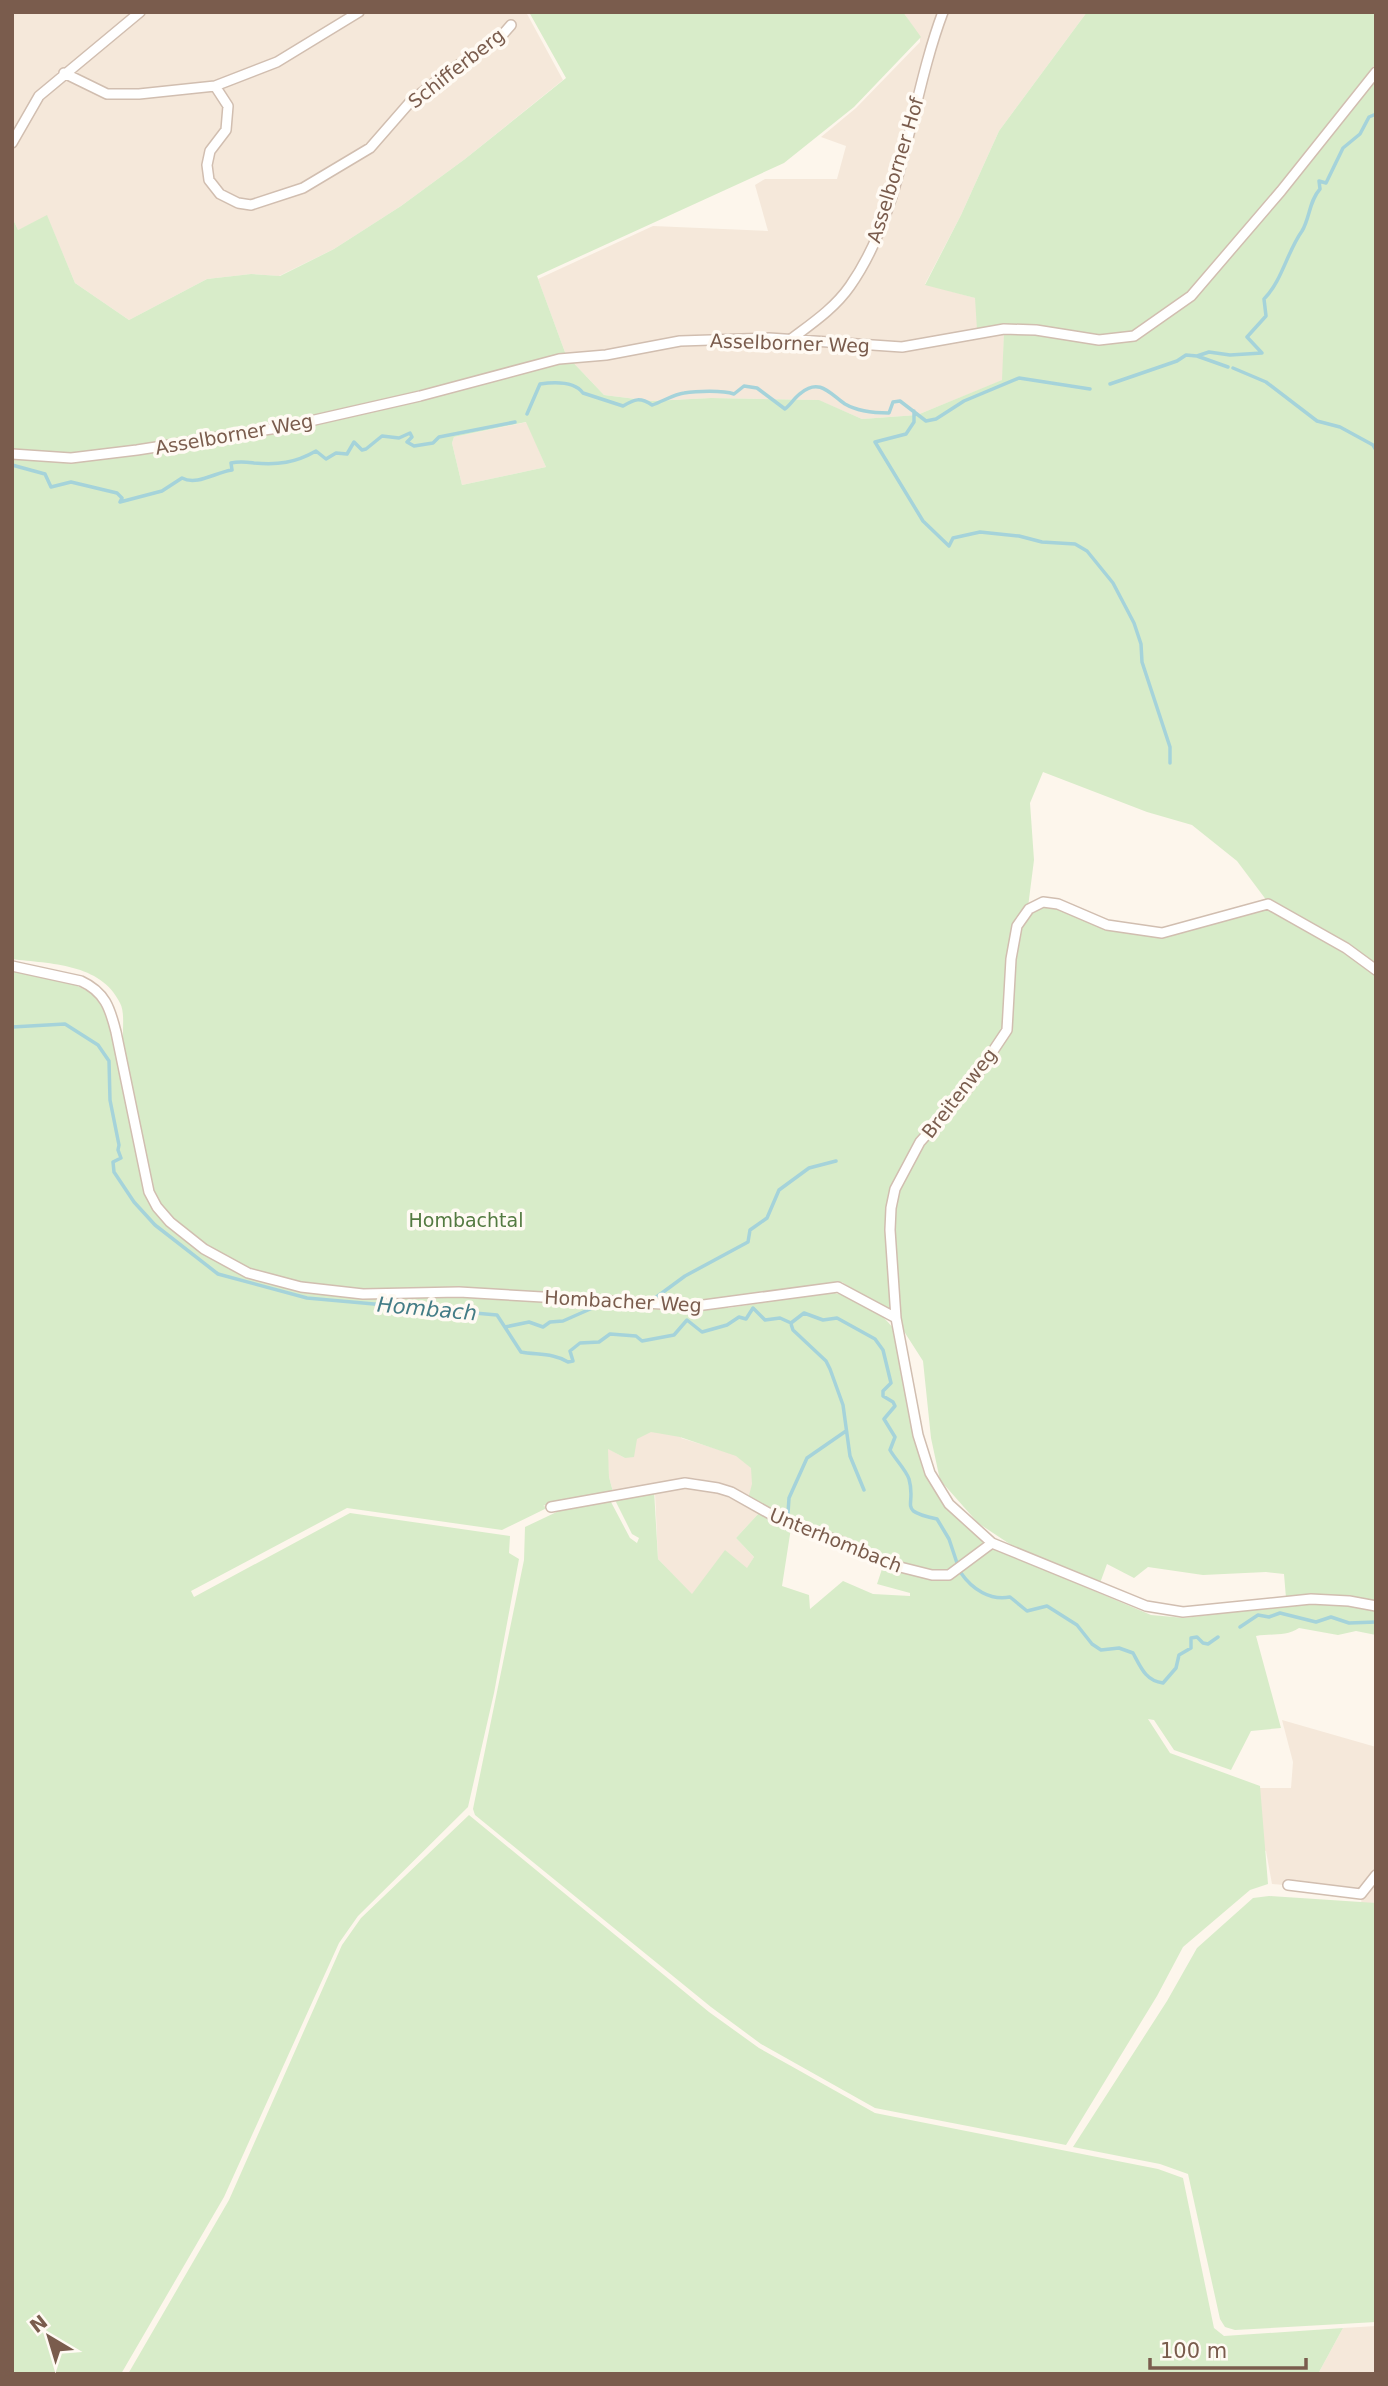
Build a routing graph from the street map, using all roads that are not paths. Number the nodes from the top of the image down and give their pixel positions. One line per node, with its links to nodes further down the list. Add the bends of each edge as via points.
1 (140, 12): 6 (street)
2 (359, 12): 7 (street, via 277,62)
3 (943, 12): 9 (street, Asselborner Hof, via 878,234 849,288 826,313)
4 (511, 25): 7 (street, Schifferberg, via 498,40 411,101 370,148 303,188 251,205 220,194 209,180 210,151 226,130 228,106)
5 (1376, 72): 9 (street, Asselborner Weg, via 1191,296 1134,336 1099,340 1004,329 902,347)
6 (65, 73): 7 (street, via 107,94); 8 (street, via 39,96)
7 (215, 86)
8 (12, 143)
9 (790, 340): 10 (street, Asselborner Weg, via 680,341 559,359 420,397 284,427 71,458)
10 (12, 454)
11 (12, 966): 13 (street, Hombacher Weg, via 81,982 105,999 149,1192 157,1207 187,1237 248,1273 301,1287 363,1294 459,1292 696,1306 838,1287)
12 (1376, 970): 13 (street, Breitenweg, via 1268,904 1162,933 1107,925 1058,904 1043,902 1029,909 1017,926 1011,959 1007,1030 969,1087 920,1142 895,1189 890,1230)
13 (896, 1318): 15 (street, via 918,1435 930,1473 949,1504)
14 (551, 1507): 15 (street, Unterhombach, via 685,1483 718,1488 788,1524 845,1543 888,1564 932,1575 948,1575)
15 (992, 1543): 16 (street, via 1164,1610 1311,1599)
16 (1376, 1606)
17 (1376, 1875): 18 (street, via 1362,1894)
18 (1288, 1885)

